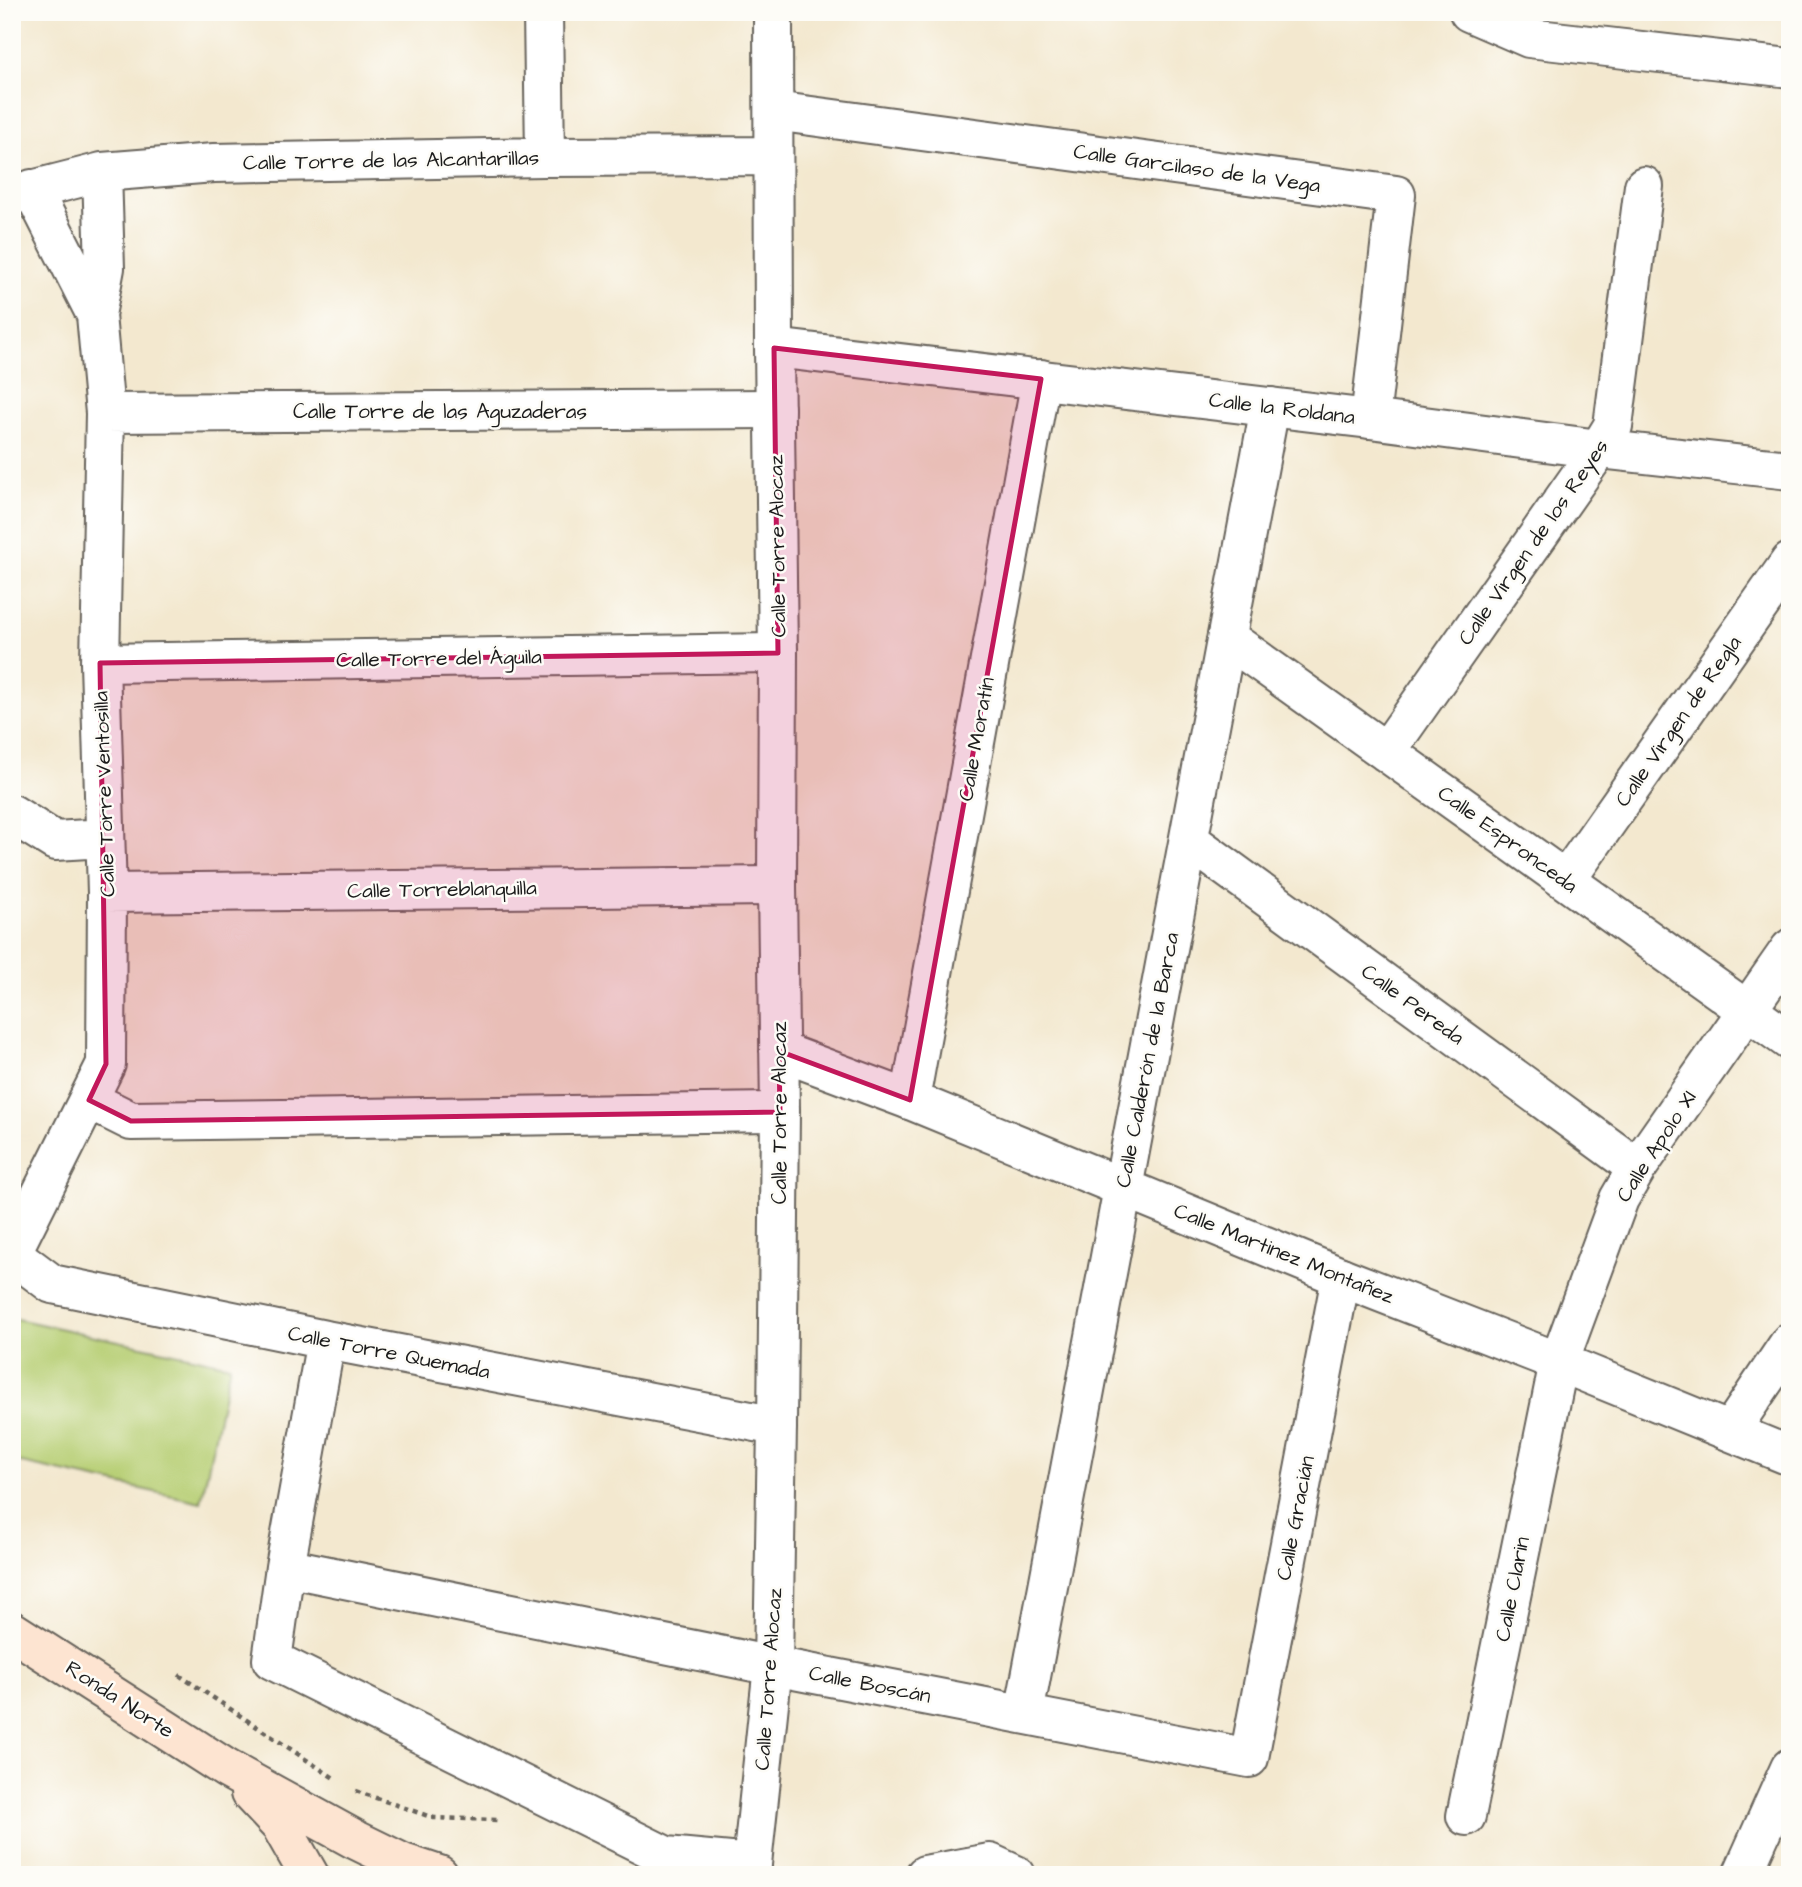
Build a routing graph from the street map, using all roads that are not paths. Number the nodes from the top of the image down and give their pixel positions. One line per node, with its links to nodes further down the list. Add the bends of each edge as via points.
1 (543, 12): 8 (street)
2 (773, 12): 6 (street, Calle Torre Alocaz)
3 (1469, 12): 4 (street)
4 (1533, 25): 5 (street)
5 (1790, 68)
6 (774, 111): 7 (street, Calle Torre Alocaz); 18 (street, Calle Garcilaso de la Vega, via 1396,195)
7 (773, 156): 8 (street, Calle Torre de las Alcantarillas); 13 (street, Calle Torre Alocaz)
8 (545, 157): 9 (street, Calle Torre de las Alcantarillas, via 214,163)
9 (102, 172): 11 (street, Calle Torre de las Alcantarillas); 12 (street, Calle Torre Ventosilla, via 106,268)
10 (1644, 186): 19 (street, Calle Virgen de los Reyes, via 1613,426)
11 (22, 192): 12 (street, Calle Torre Ventosilla)
12 (96, 315): 17 (street, Calle Torre Ventosilla)
13 (774, 348): 14 (street, Calle la Roldana); 16 (street, Calle Torre Alocaz)
14 (1041, 379): 15 (street, Calle la Roldana); 37 (street, Calle Moratín)
15 (1270, 407): 18 (street, Calle la Roldana); 22 (street, Calle Calderón de la Barca)
16 (775, 409): 17 (street, Calle Torre de las Aguzaderas); 23 (street, Calle Torre Alocaz)
17 (105, 414): 24 (street, Calle Torre Ventosilla)
18 (1370, 419): 19 (street, Calle la Roldana)
19 (1599, 449): 20 (street, Calle la Roldana); 25 (street, Calle Virgen de los Reyes)
20 (1790, 470)
21 (1790, 562): 29 (street, Calle Virgen de Regla)
22 (1227, 638): 25 (street, Calle Espronceda); 28 (street, Calle Calderón de la Barca)
23 (778, 653): 24 (street, Calle Torre del Águila); 30 (street, Calle Torre Alocaz)
24 (100, 663): 27 (street, Calle Torre Ventosilla)
25 (1386, 752): 29 (street, Calle Espronceda)
26 (12, 814): 27 (street, via 55,841)
27 (104, 838): 31 (street, Calle Torre Ventosilla)
28 (1189, 840): 39 (street, Calle Pereda); 40 (street, Calle Calderón de la Barca)
29 (1566, 880): 33 (street, Calle Espronceda)
30 (777, 886): 31 (street, Calle Torreblanquilla); 35 (street, Calle Torre Alocaz)
31 (107, 893): 36 (street, Calle Torre Ventosilla, via 106,1064)
32 (1790, 949): 33 (street, Calle Apolo XI)
33 (1747, 1010): 34 (street, Calle Espronceda); 39 (street, Calle Apolo XI)
34 (1790, 1041)
35 (779, 1051): 37 (street, Calle Martinez Montañez); 38 (street, Calle Torre Alocaz)
36 (89, 1100): 38 (street, via 131,1121); 41 (street, Calle Torre Ventosilla)
37 (910, 1100): 40 (street, Calle Martinez Montañez)
38 (780, 1112): 46 (street, Calle Torre Alocaz)
39 (1637, 1168): 45 (street, Calle Apolo XI, via 1619,1199)
40 (1123, 1187): 42 (street, Calle Martinez Montañez); 52 (street, Calle Calderón de la Barca)
41 (12, 1253): 43 (street, Calle Torre Quemada, via 52,1284)
42 (1340, 1277): 45 (street, Calle Martinez Montañez); 53 (street, Calle Gracián)
43 (326, 1340): 46 (street, Calle Torre Quemada); 49 (street)
44 (1790, 1342): 47 (street)
45 (1559, 1362): 47 (street, Calle Martinez Montañez); 56 (street, Calle Clarin)
46 (777, 1426): 51 (street, Calle Torre Alocaz)
47 (1730, 1431): 48 (street, Calle Martinez Montañez)
48 (1790, 1456)
49 (285, 1567): 51 (street, Calle Boscán); 57 (street, via 272,1660 666,1856)
50 (12, 1631): 55 (main road, Ronda Norte)
51 (773, 1666): 52 (street, Calle Boscán); 57 (street, Calle Torre Alocaz)
52 (1024, 1714): 53 (street, Calle Boscán)
53 (1249, 1758)
54 (1790, 1768): 62 (street)
55 (226, 1769): 58 (main road, Ronda Norte, via 281,1826); 59 (main road, Ronda Norte, via 356,1840)
56 (1466, 1816)
57 (750, 1871)
58 (309, 1875)
59 (439, 1875)
60 (925, 1875): 61 (street, via 990,1863)
61 (1016, 1875)
62 (1742, 1875)

